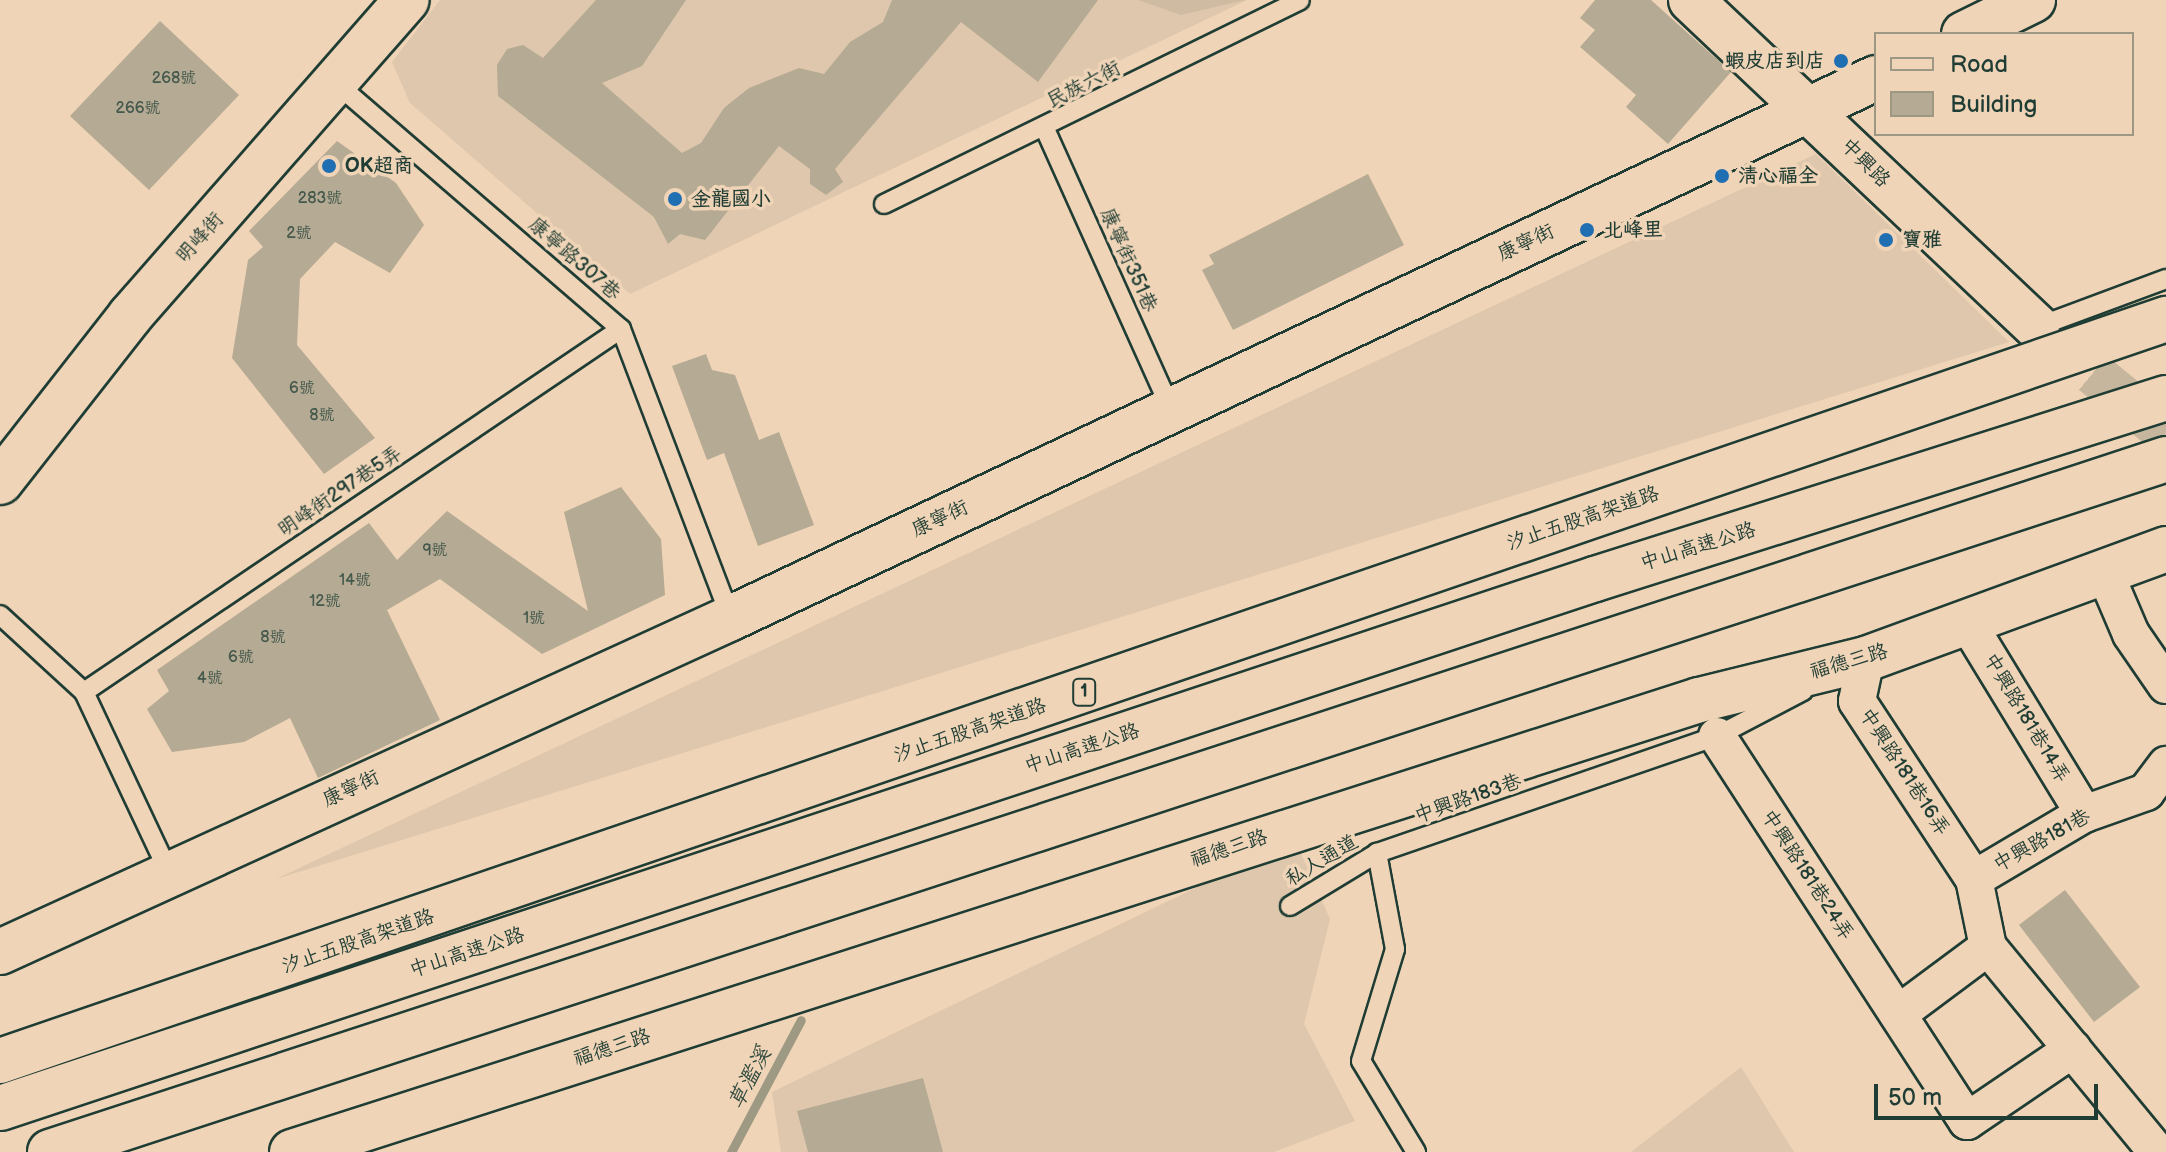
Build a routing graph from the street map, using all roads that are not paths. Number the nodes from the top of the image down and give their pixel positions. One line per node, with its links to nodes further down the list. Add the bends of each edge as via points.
1 (407, 0): 7 (main road, 明峰街)
2 (1300, 0): 9 (lane, 民族六街)
3 (1691, 0): 8 (main road, 中興路)
4 (2033, 0): 5 (main road)
5 (1968, 32)
6 (1874, 79): 8 (main road, 康寧街)
7 (337, 84): 14 (lane, 康寧路307巷); 18 (main road, 明峰街, via 130,316)
8 (1811, 110): 13 (main road, 中興路); 16 (main road, 康寧街)
9 (1045, 129): 10 (lane, 民族六街); 16 (lane, 康寧街351巷)
10 (884, 204)
11 (2166, 279): 13 (lane)
12 (2166, 319): 38 (main road, 汐止五股高架道路 / 1, bridge)
13 (2037, 327)
14 (621, 329): 22 (lane, 康寧路307巷); 26 (lane, 明峰街297巷5弄)
15 (2166, 398): 39 (main road, 中山高速公路, bridge, via 1595,579)
16 (1171, 409): 22 (main road, 康寧街)
17 (2166, 459): 40 (main road)
18 (0, 482)
19 (2166, 549): 20 (main road, 福德三路)
20 (2105, 573): 23 (main road, 福德三路); 25 (street, via 2131,634)
21 (0, 615): 26 (lane)
22 (731, 618): 31 (main road, 康寧街)
23 (1967, 622): 24 (main road, 福德三路); 29 (street, 中興路181巷14弄)
24 (1866, 659): 27 (lane, 中興路183巷); 32 (street, 中興路181巷16弄, via 1857,701); 41 (main road, 福德三路, via 1699,700)
25 (2166, 685)
26 (84, 692): 31 (lane)
27 (1717, 736): 30 (lane, 中興路183巷); 36 (street, 中興路181巷24弄)
28 (2159, 787): 29 (street, 中興路181巷)
29 (2084, 814): 32 (street, 中興路181巷)
30 (1377, 853): 33 (lane, 私人通道); 42 (lane, via 1395,949 1361,1061)
31 (169, 873): 35 (main road, 康寧街)
32 (1974, 879): 34 (street, 中興路181巷)
33 (1290, 906)
34 (1988, 947): 36 (street); 37 (street)
35 (0, 952)
36 (1898, 1014): 37 (street, 中興路181巷24弄, via 1967,1121)
37 (2073, 1049): 43 (street)
38 (0, 1061)
39 (0, 1108)
40 (50, 1152)
41 (292, 1152)
42 (1416, 1152)
43 (2157, 1152)

